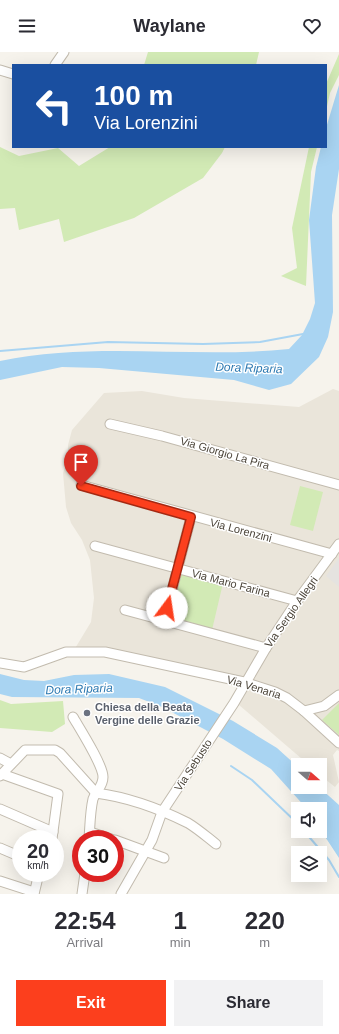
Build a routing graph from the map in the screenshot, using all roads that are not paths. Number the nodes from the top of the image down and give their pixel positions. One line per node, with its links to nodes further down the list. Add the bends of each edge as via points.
1 (64, 52): 2 (street)
2 (56, 64)
3 (0, 70): 4 (street)
4 (12, 74)
5 (110, 424): 6 (street, Via Giorgio La Pira)
6 (339, 485)
7 (81, 486): 8 (street, Via Lorenzini)
8 (191, 517): 11 (street, Via Lorenzini); 12 (street)
9 (339, 544): 11 (street, Via Sergio Allegri)
10 (96, 546): 12 (street, Via Mario Farina)
11 (332, 554): 13 (street, Via Sergio Allegri)
12 (177, 568): 13 (street, Via Mario Farina); 15 (street)
13 (297, 601): 16 (street, Via Sergio Allegri)
14 (125, 610): 15 (street)
15 (164, 621): 16 (street)
16 (266, 648): 18 (street, Via Sergio Allegri)
17 (0, 663): 18 (street, Via Venaria, via 24,667 66,652 105,652)
18 (244, 682): 20 (street, Via Venaria, via 275,692); 28 (street, Via Sebusto, via 234,703)
19 (339, 695): 20 (street, via 324,706)
20 (304, 711): 22 (street, Via Venaria)
21 (73, 717): 26 (street, via 103,776 102,785)
22 (339, 743)
23 (0, 758): 24 (street)
24 (11, 764): 25 (street); 26 (street, via 25,750 55,750)
25 (1, 775): 30 (street, via 58,794)
26 (96, 792): 28 (street, via 135,801); 31 (street)
27 (0, 809): 29 (street)
28 (162, 812): 33 (street, via 189,824); 35 (street, Via Sebusto)
29 (40, 830)
30 (53, 830)
31 (90, 830)
32 (124, 843): 35 (street)
33 (216, 844)
34 (0, 848): 36 (street)
35 (146, 850): 37 (street); 43 (street, Via Sebusto)
36 (12, 853)
37 (164, 858)
38 (0, 881): 41 (street)
39 (37, 882): 41 (street)
40 (83, 882): 42 (street)
41 (34, 893)
42 (82, 894)
43 (121, 894)

